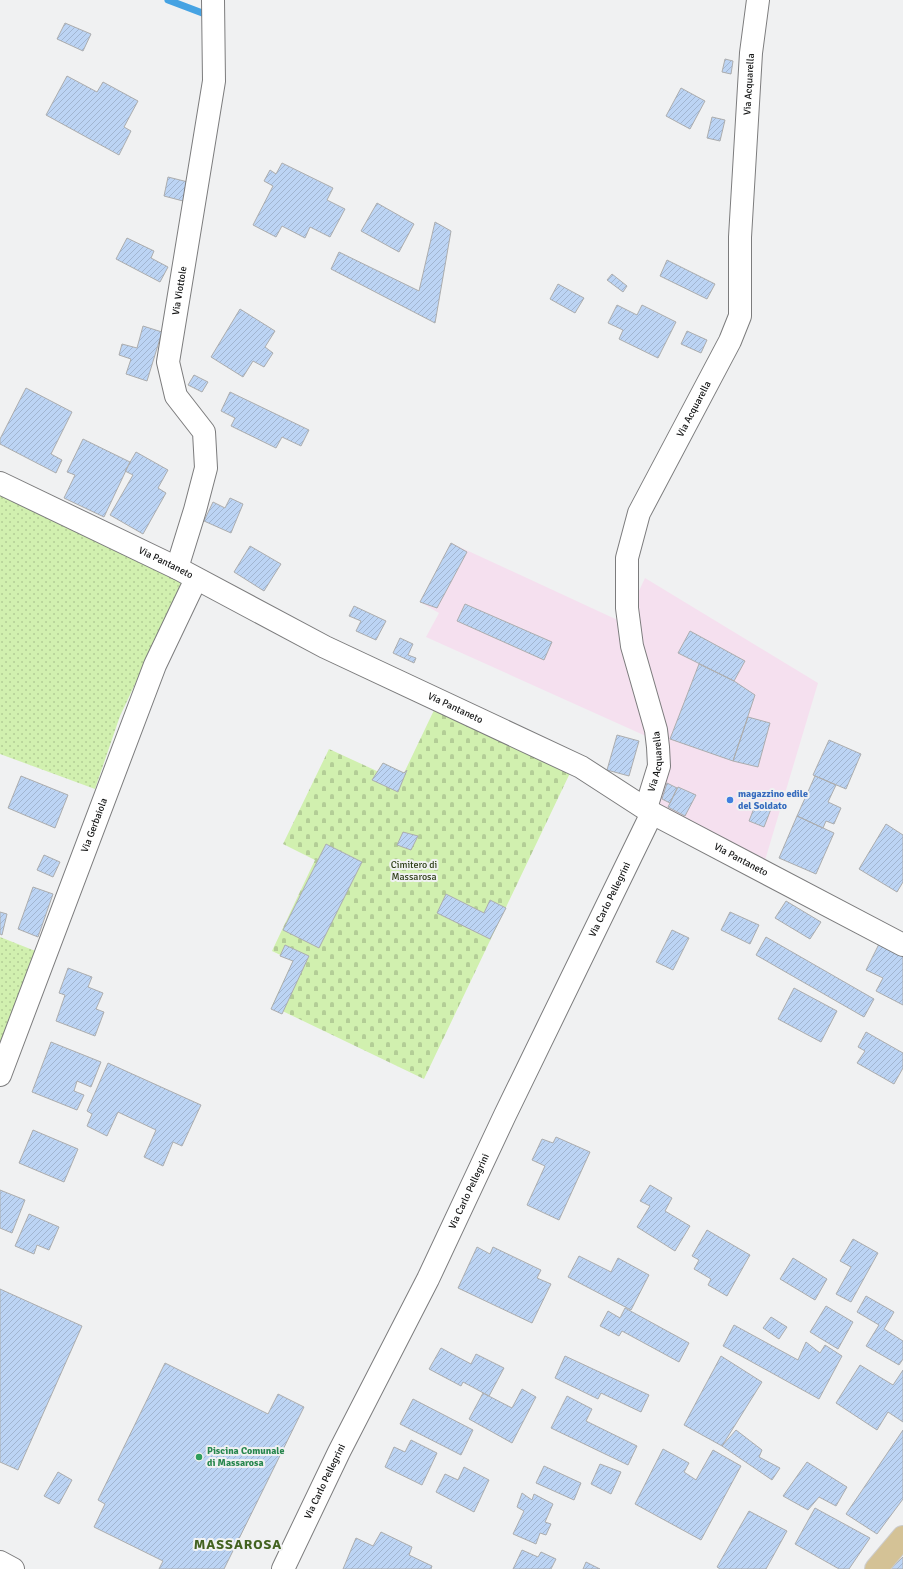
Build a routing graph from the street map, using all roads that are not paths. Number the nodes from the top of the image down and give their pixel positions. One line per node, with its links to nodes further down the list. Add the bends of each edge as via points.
1 (212, 0): 4 (street, Via Viottole, via 214,81 168,362 176,396 204,432 206,468)
2 (758, 0): 6 (street, Via Acquarella, via 751,53 740,238 740,316 730,341 639,514 627,558 627,608 632,646 656,730 658,747 659,766)
3 (0, 483): 4 (street, Via Pantaneto)
4 (177, 568): 5 (street, Via Pantaneto)
5 (196, 579): 6 (street, Via Pantaneto, via 325,647 581,767); 8 (street, Via Gerbaiola, via 155,665)
6 (649, 810): 7 (street, Via Pantaneto); 12 (street, Via Carlo Pellegrini, via 428,1279)
7 (903, 945)
8 (0, 1075)
9 (903, 1537): 13 (main road)
10 (0, 1562): 11 (street)
11 (13, 1569)
12 (282, 1569)
13 (876, 1569)

